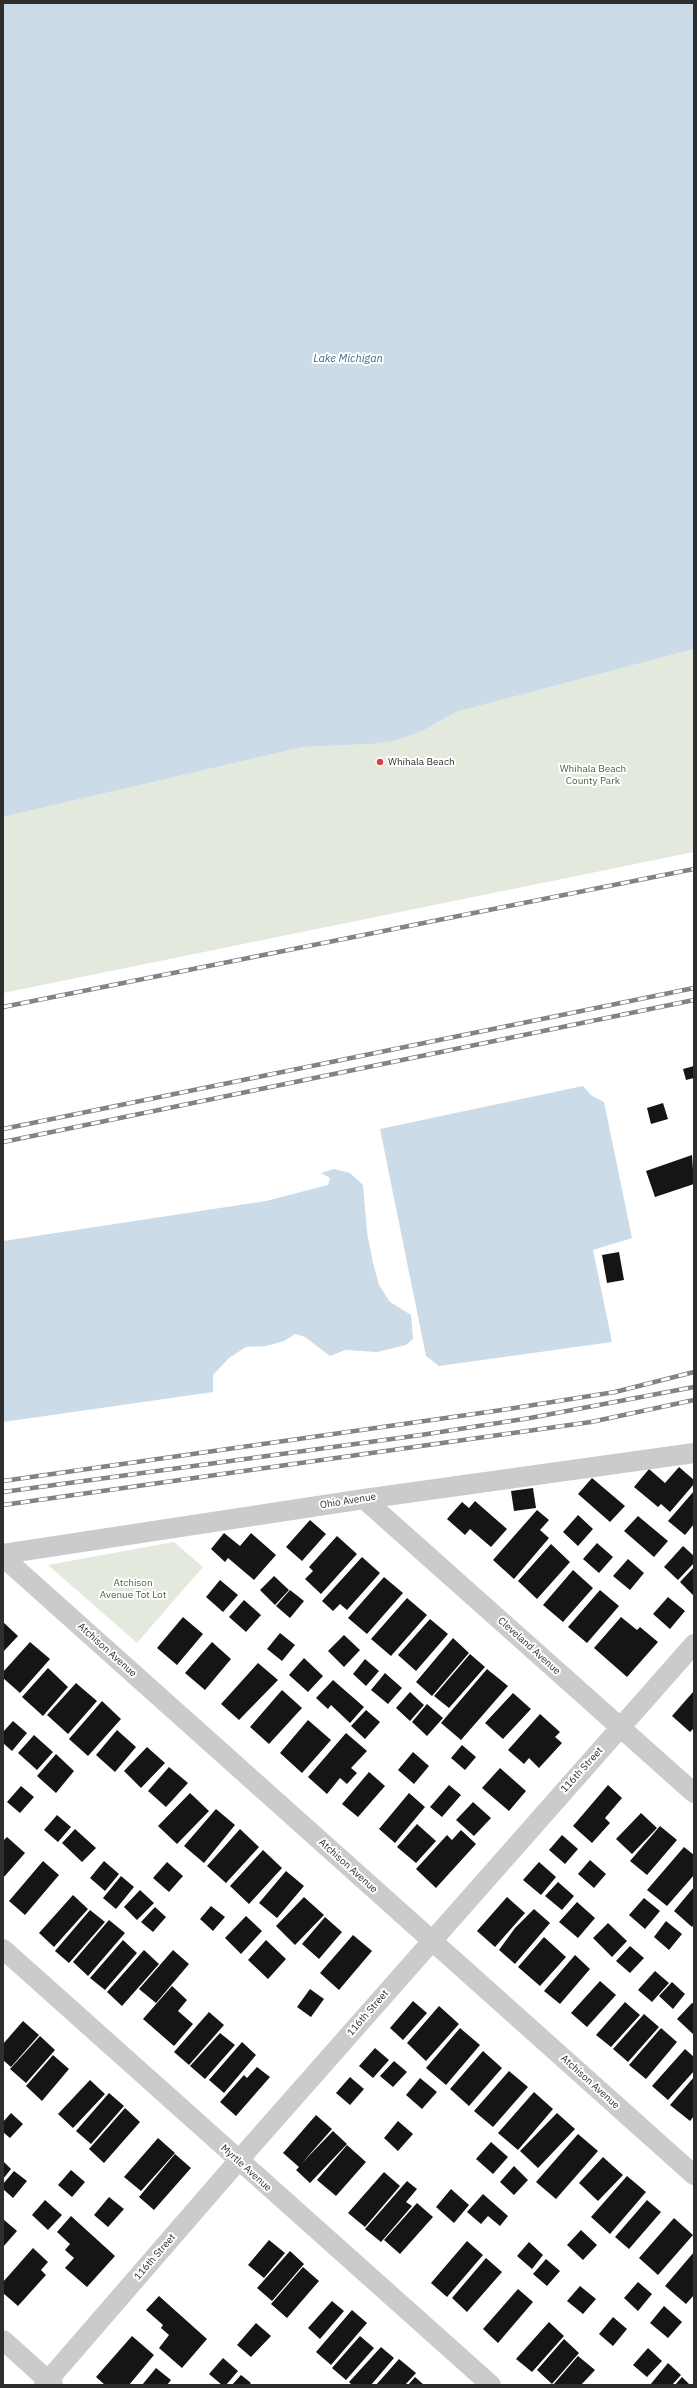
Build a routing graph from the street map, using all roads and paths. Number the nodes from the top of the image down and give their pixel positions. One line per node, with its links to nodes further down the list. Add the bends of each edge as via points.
1 (694, 1453): 2 (street, Ohio Avenue)
2 (364, 1499): 3 (street, Ohio Avenue); 5 (street, Cleveland Avenue)
3 (3, 1555): 7 (street, Atchison Avenue)
4 (694, 1644): 5 (street, 116th Street)
5 (620, 1727): 6 (street, Cleveland Avenue); 7 (street, 116th Street)
6 (694, 1793)
7 (431, 1941): 9 (street, 116th Street); 10 (street, Atchison Avenue)
8 (3, 1949): 9 (street, Myrtle Avenue)
9 (238, 2160): 12 (street, 116th Street); 13 (street, Myrtle Avenue)
10 (694, 2175)
11 (3, 2340): 12 (street)
12 (49, 2383)
13 (491, 2385)

